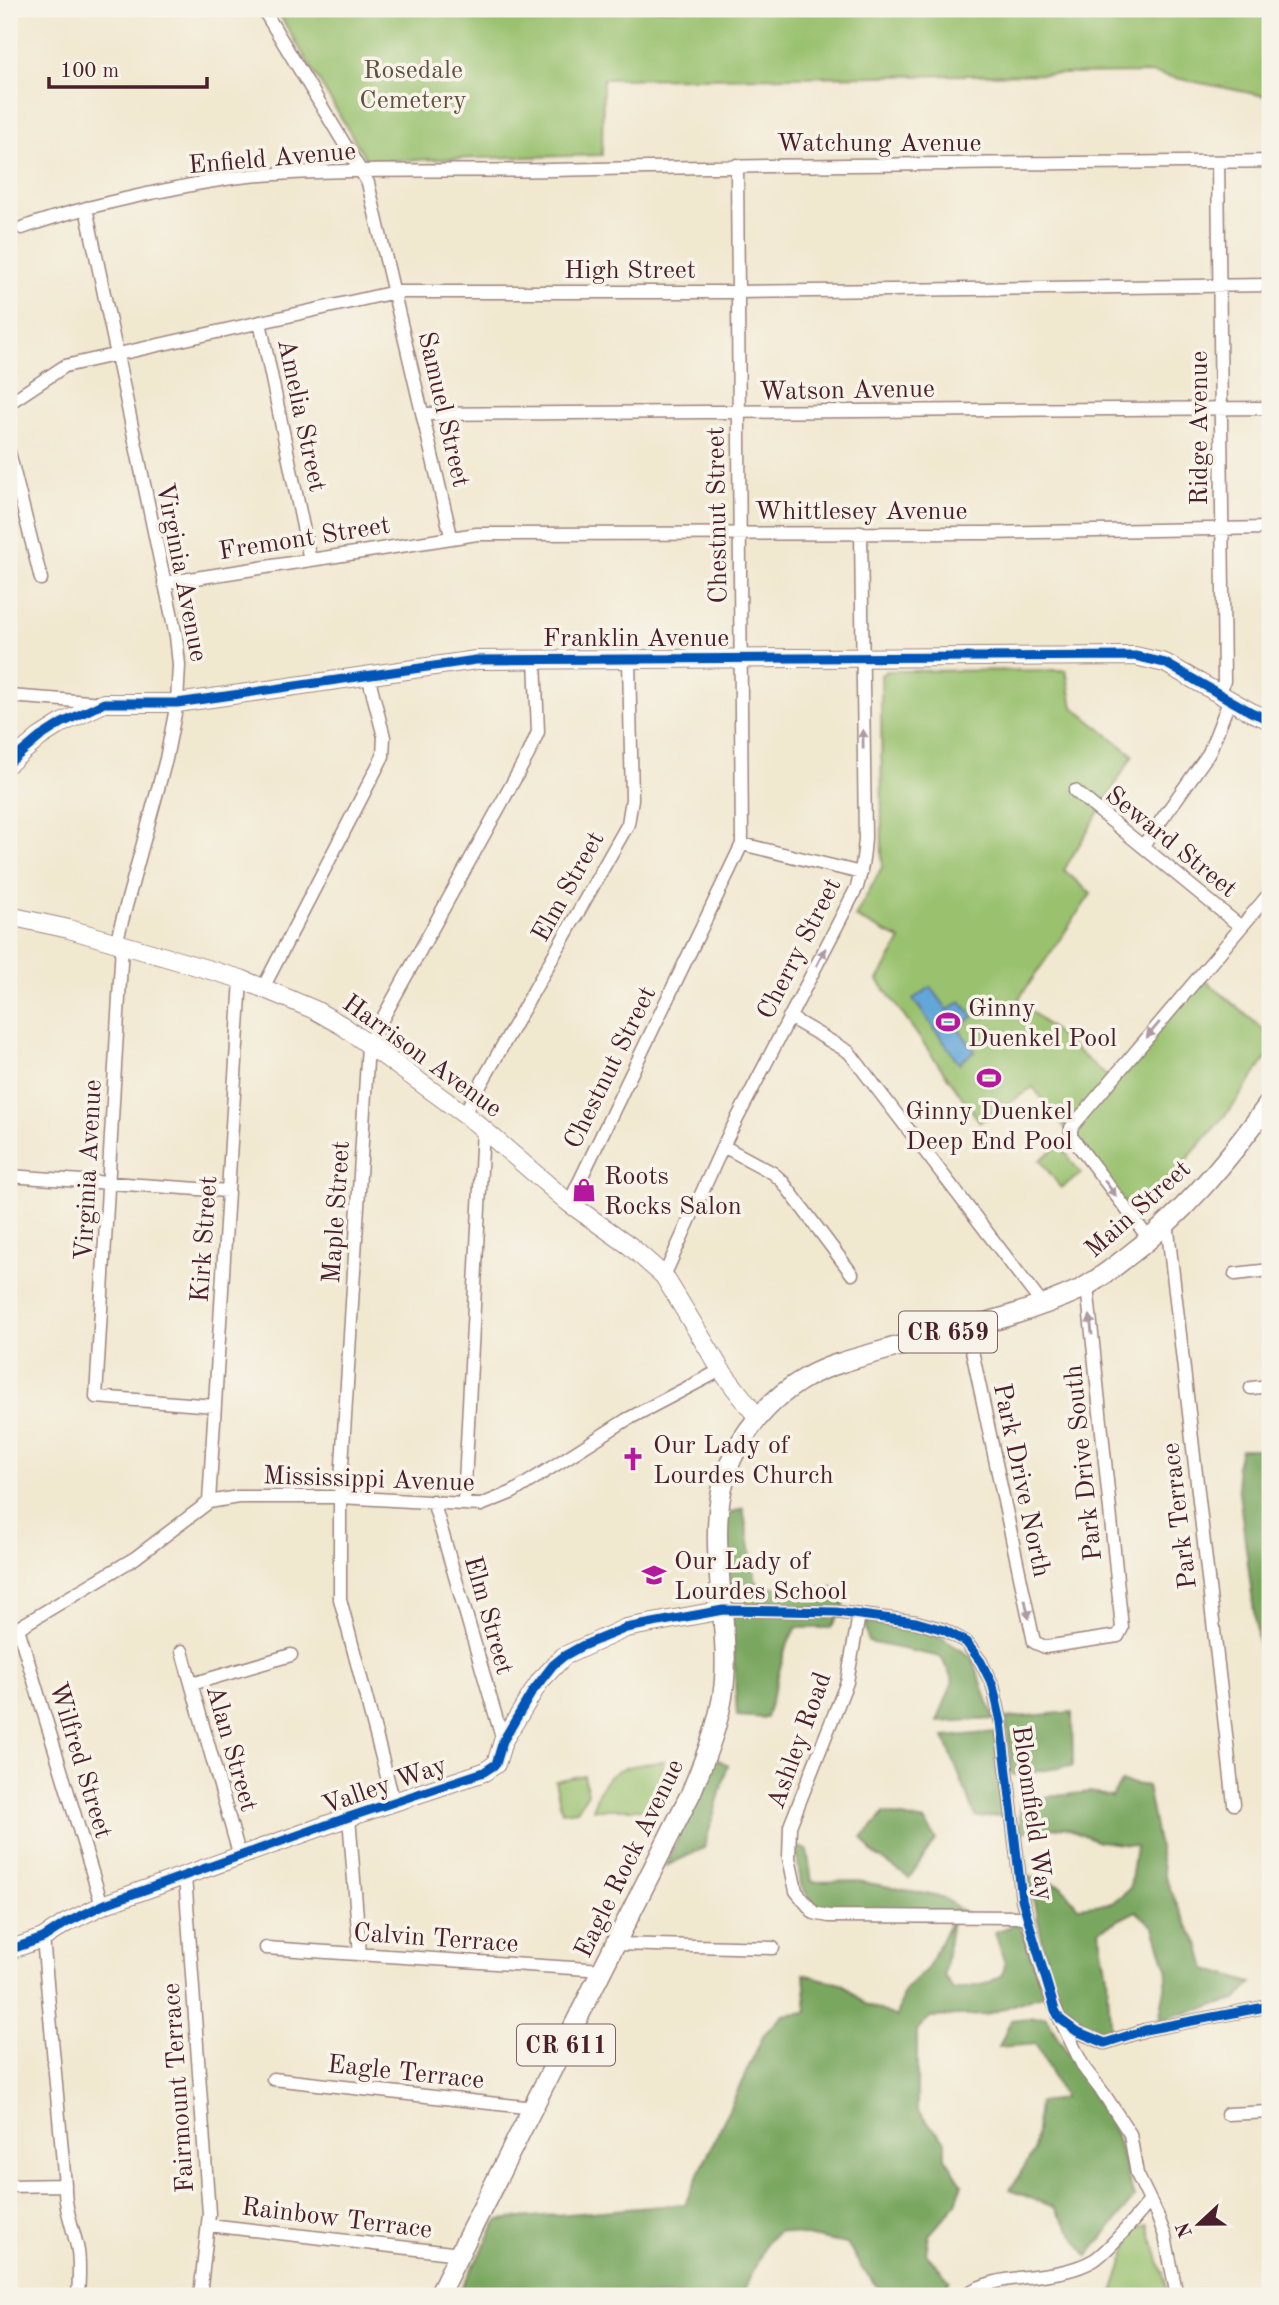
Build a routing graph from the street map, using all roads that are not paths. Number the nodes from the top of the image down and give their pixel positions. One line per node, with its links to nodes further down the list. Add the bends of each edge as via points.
1 (263, 9): 5 (street, Samuel Street)
2 (1270, 161): 3 (street, Watchung Avenue)
3 (1218, 162): 4 (street, Watchung Avenue); 9 (street, Ridge Avenue)
4 (737, 165): 6 (street, Watchung Avenue); 12 (street, Chestnut Street)
5 (363, 171): 6 (street, Enfield Avenue); 7 (street, Enfield Avenue, via 216,180); 11 (street, Samuel Street)
6 (489, 171)
7 (86, 208): 8 (street, Enfield Avenue); 14 (street, Virginia Avenue)
8 (22, 228)
9 (1220, 285): 10 (street, High Street); 12 (street, High Street); 16 (street, Ridge Avenue)
10 (1270, 285)
11 (395, 292): 12 (street, High Street); 13 (street, High Street); 19 (street, Samuel Street)
12 (737, 292): 18 (street, Chestnut Street)
13 (260, 322): 14 (street, High Street); 26 (street, Amelia Street)
14 (117, 355): 15 (street, High Street, via 65,366); 28 (street, Virginia Avenue)
15 (9, 403)
16 (1220, 408): 17 (street, Watson Avenue); 18 (street, Watson Avenue); 21 (street, Ridge Avenue)
17 (1270, 408)
18 (738, 412): 19 (street, Watson Avenue); 24 (street, Chestnut Street)
19 (424, 415): 25 (street, Samuel Street)
20 (9, 452): 27 (street)
21 (1221, 528): 22 (street, Whittlesey Avenue); 23 (street, Whittlesey Avenue); 35 (street, Ridge Avenue)
22 (1270, 528)
23 (861, 532): 24 (street, Whittlesey Avenue); 29 (street, Cherry Street)
24 (739, 534): 25 (street, Whittlesey Avenue); 30 (street, Chestnut Street)
25 (451, 537): 26 (street, Fremont Street)
26 (310, 560): 28 (street, Fremont Street)
27 (41, 579)
28 (164, 583): 37 (street, Virginia Avenue, via 176,636)
29 (862, 657): 30 (street, Franklin Avenue); 35 (street, Franklin Avenue, via 1135,656 1166,663); 43 (street, Cherry Street, one-way to 29, via 865,838)
30 (740, 658): 32 (street, Franklin Avenue); 41 (street, Chestnut Street)
31 (535, 659): 32 (street, Franklin Avenue); 33 (street, Franklin Avenue, via 476,660); 51 (street, Maple Street, via 538,732)
32 (629, 659): 53 (street, Elm Street, via 632,799 628,824)
33 (368, 676): 37 (street, Franklin Avenue); 49 (street, via 384,737 383,756)
34 (9, 696): 36 (street)
35 (1225, 696): 38 (street, Franklin Avenue); 42 (street, Ridge Avenue, via 1209,753)
36 (104, 703): 37 (street, Franklin Avenue); 39 (street, Franklin Avenue, via 62,723)
37 (177, 703): 47 (street, Virginia Avenue)
38 (1270, 720)
39 (9, 763)
40 (1075, 791): 42 (street, Seward Street)
41 (742, 844): 43 (street); 59 (street, Chestnut Street)
42 (1143, 846): 46 (street, Seward Street)
43 (861, 873): 50 (street, Cherry Street, one-way to 43, via 858,887)
44 (1270, 893): 46 (street)
45 (9, 916): 47 (street, Harrison Avenue)
46 (1241, 926): 61 (street, one-way to 61, via 1070,1128 1071,1136)
47 (119, 944): 48 (street, Harrison Avenue); 57 (street, Virginia Avenue)
48 (241, 979): 49 (street, Harrison Avenue); 58 (street, Kirk Street)
49 (262, 988): 51 (street, Harrison Avenue, via 315,1010)
50 (789, 1017): 55 (street, Cherry Street); 67 (street, via 849,1052)
51 (369, 1045): 53 (street, Harrison Avenue); 74 (street, Maple Street)
52 (1270, 1102): 60 (main road, Main Street / CR 659, via 1240,1143)
53 (464, 1114): 54 (street, Harrison Avenue)
54 (483, 1129): 59 (street, Harrison Avenue); 77 (street)
55 (723, 1146): 63 (street, via 782,1181); 65 (street, Cherry Street)
56 (9, 1177): 57 (street)
57 (108, 1183): 58 (street); 72 (street, Virginia Avenue, via 96,1397)
58 (228, 1191): 72 (street, Kirk Street)
59 (569, 1203): 65 (street, Harrison Avenue)
60 (1167, 1222): 61 (main road, Main Street / CR 659); 87 (street, Park Terrace)
61 (1149, 1239): 66 (main road, Main Street / CR 659)
62 (1270, 1270): 64 (street)
63 (852, 1274)
64 (1235, 1274)
65 (664, 1276): 69 (street, Harrison Avenue)
66 (1087, 1285): 67 (main road, Main Street / CR 659); 81 (street, Park Drive South, one-way to 66, via 1045,1647 1118,1636 1122,1628)
67 (1042, 1304): 68 (main road, Main Street / CR 659)
68 (967, 1327): 73 (main road, Main Street / CR 659, via 820,1371 783,1393); 81 (street, Park Drive North, one-way to 81)
69 (721, 1370): 73 (street); 77 (street, Mississippi Avenue, via 626,1420 497,1500 481,1505)
70 (1270, 1386): 71 (street)
71 (1251, 1388)
72 (215, 1406): 75 (street, Kirk Street)
73 (758, 1418): 78 (main road, Eagle Rock Avenue / CR 611, via 731,1461 720,1499 717,1535)
74 (340, 1497): 75 (street, Mississippi Avenue, via 238,1497); 76 (street, Mississippi Avenue); 86 (street, Maple Street, via 340,1599)
75 (209, 1502): 80 (street, Mississippi Avenue, via 135,1558)
76 (433, 1502): 77 (street, Mississippi Avenue); 85 (street, Elm Street)
77 (464, 1503)
78 (723, 1610): 79 (street, Bloomfield Way); 85 (street, Valley Way, via 626,1628 564,1656 540,1681); 94 (main road, Eagle Rock Avenue / CR 611, via 725,1671 713,1735 691,1793)
79 (859, 1615): 92 (street, Bloomfield Way, via 944,1630 966,1642 981,1662 993,1686 1001,1722); 92 (street, Ashley Road, via 847,1682 790,1826 789,1858 796,1891 814,1913 829,1916)
80 (13, 1628): 91 (street, Wilfred Street)
81 (1034, 1642)
82 (183, 1651): 84 (street, Alan Street)
83 (291, 1655): 84 (street)
84 (191, 1684): 89 (street, Alan Street)
85 (503, 1741): 86 (street, Valley Way, via 496,1764 484,1772)
86 (394, 1803): 88 (street, Valley Way)
87 (1234, 1804)
88 (349, 1817): 89 (street, Valley Way); 98 (street)
89 (240, 1857): 90 (street, Valley Way)
90 (185, 1876): 91 (street, Valley Way); 109 (street, Fairmount Terrace)
91 (102, 1905): 93 (street, Valley Way)
92 (1027, 1917): 101 (street, Bloomfield Way)
93 (43, 1938): 97 (street, Valley Way); 106 (street)
94 (616, 1944): 96 (street); 99 (main road, Eagle Rock Avenue / CR 611)
95 (266, 1948): 98 (street, Calvin Terrace)
96 (773, 1948)
97 (9, 1950)
98 (360, 1955): 99 (street, Calvin Terrace)
99 (603, 1970): 103 (main road, Eagle Rock Avenue / CR 611)
100 (1270, 2006): 101 (street, via 1145,2030 1105,2043)
101 (1059, 2019): 108 (street, Bloomfield Way, via 1084,2068 1130,2134 1137,2174)
102 (273, 2078): 103 (street, Eagle Terrace)
103 (534, 2108): 110 (main road, Eagle Rock Avenue / CR 611)
104 (1270, 2112): 105 (street)
105 (1227, 2115)
106 (65, 2185): 107 (street); 111 (street, via 78,2250)
107 (9, 2186)
108 (1150, 2201): 114 (street, via 1094,2260 1055,2274 995,2282); 115 (street, Bloomfield Way, via 1165,2236)
109 (208, 2225): 110 (street, Rainbow Terrace); 112 (street, Fairmount Terrace)
110 (460, 2255): 113 (main road, Eagle Rock Avenue / CR 611)
111 (78, 2296)
112 (200, 2296)
113 (438, 2296)
114 (964, 2296)
115 (1177, 2296)

